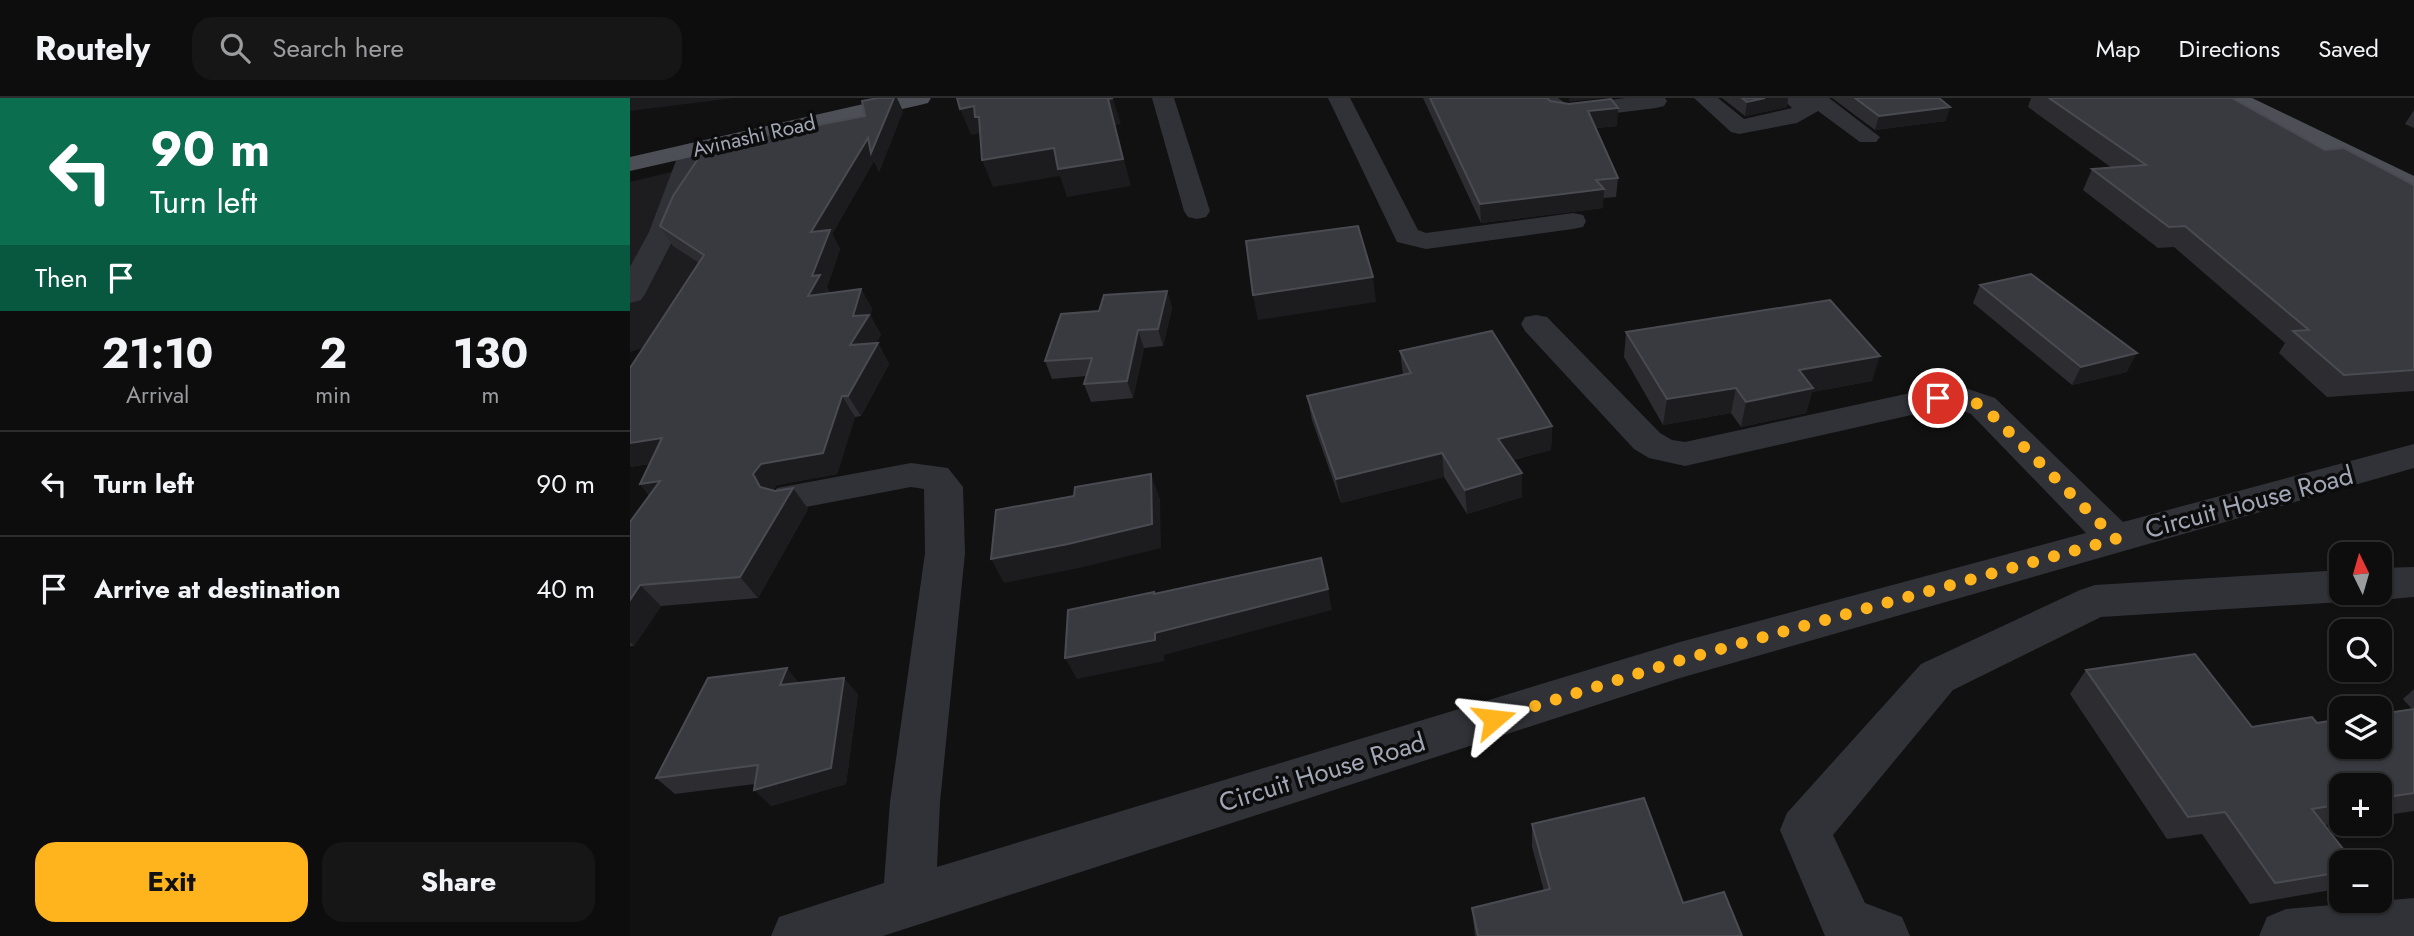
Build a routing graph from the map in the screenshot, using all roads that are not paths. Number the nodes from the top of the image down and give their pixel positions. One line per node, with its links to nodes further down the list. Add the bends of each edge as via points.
1 (920, 98): 11 (main road, Avinashi Road)
2 (1163, 98): 14 (street)
3 (1339, 98): 15 (street, via 1407,236 1426,241)
4 (1546, 98): 9 (street, via 1558,111 1568,112)
5 (1705, 98): 6 (street, via 1739,127 1808,110)
6 (1793, 98)
7 (2234, 98): 13 (main road)
8 (1822, 99): 10 (street)
9 (1656, 100)
10 (1868, 137)
11 (692, 150): 12 (main road, Avinashi Road); 16 (street, via 663,232)
12 (630, 164)
13 (2414, 186)
14 (1197, 211)
15 (1573, 221)
16 (630, 294)
17 (1536, 324): 20 (street, via 1647,441 1662,450 1685,454 1938,398 1962,398 1983,406)
18 (2414, 456): 20 (street, Circuit House Road)
19 (790, 497): 24 (street, via 911,475 934,477 944,487 945,553 915,802)
20 (2116, 539): 24 (street, Circuit House Road, via 1681,660)
21 (2414, 582): 22 (street)
22 (2392, 583)
23 (2329, 587): 27 (street, via 2095,601 1937,677 1805,830 1847,924)
24 (909, 901): 26 (street, Circuit House Road)
25 (2414, 925): 28 (street)
26 (798, 936)
27 (1883, 936)
28 (2286, 936)

